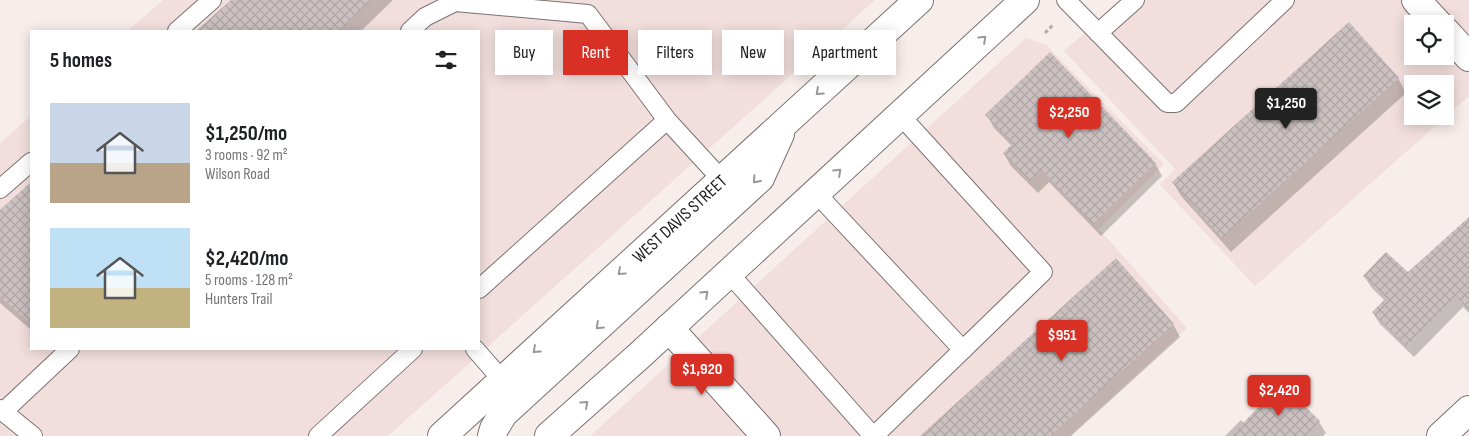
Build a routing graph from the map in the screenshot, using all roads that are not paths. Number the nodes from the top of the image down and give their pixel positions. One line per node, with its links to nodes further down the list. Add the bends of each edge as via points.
1 (212, 0): 9 (lane)
2 (919, 0): 16 (main road, WEST DAVIS STREET, one-way to 16)
3 (1025, 0): 14 (main road, one-way to 3)
4 (1066, 0): 11 (lane)
5 (1135, 0): 11 (lane)
6 (1285, 0): 11 (lane, via 1176,103 1167,103)
7 (1416, 0): 8 (main road)
8 (1430, 15)
9 (178, 30)
10 (411, 30): 15 (lane, via 425,17 455,2 588,14)
11 (1098, 32)
12 (1454, 41): 13 (main road)
13 (1469, 57)
14 (900, 115): 20 (main road, one-way to 14); 27 (lane, via 1043,272)
15 (667, 120): 18 (lane); 22 (lane)
16 (786, 122): 18 (main road, WEST DAVIS STREET); 34 (main road, one-way to 34, via 760,178 503,414)
17 (30, 163): 19 (lane)
18 (722, 180): 28 (main road, WEST DAVIS STREET, one-way to 28)
19 (0, 189)
20 (816, 193): 21 (main road); 27 (lane)
21 (729, 273): 23 (main road, one-way to 21); 37 (lane)
22 (480, 288)
23 (669, 328): 35 (main road, one-way to 23); 36 (main road)
24 (69, 350): 29 (lane)
25 (412, 350): 32 (lane)
26 (475, 350): 28 (lane)
27 (963, 350): 37 (lane)
28 (502, 380): 33 (main road, WEST DAVIS STREET)
29 (1, 410): 31 (lane)
30 (1469, 410): 38 (main road)
31 (33, 436)
32 (318, 436)
33 (442, 436)
34 (492, 436)
35 (549, 436)
36 (766, 436)
37 (874, 436)
38 (1441, 436)

